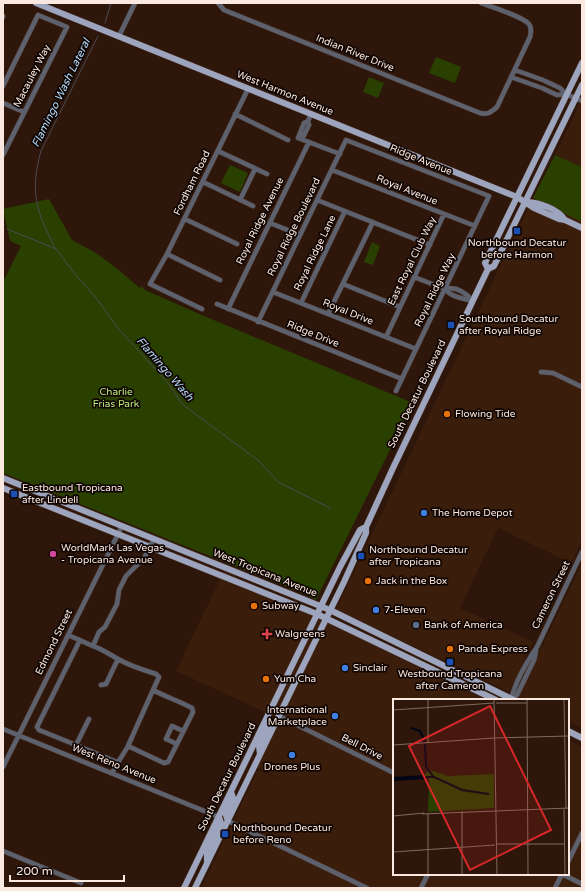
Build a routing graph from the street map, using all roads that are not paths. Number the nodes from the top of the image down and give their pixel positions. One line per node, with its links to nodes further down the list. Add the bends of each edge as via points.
1 (36, 3): 5 (main road, West Harmon Avenue)
2 (135, 3): 5 (street)
3 (218, 3): 8 (street, Indian River Drive, via 224,10 480,113 488,114 497,107)
4 (481, 3): 7 (street, via 524,20 530,26 530,37)
5 (119, 36): 11 (main road, West Harmon Avenue)
6 (582, 63): 12 (main road, South Decatur Boulevard)
7 (515, 70): 8 (street); 12 (street, via 560,88)
8 (511, 77): 12 (street, via 557,95)
9 (582, 85): 13 (main road, South Decatur Boulevard)
10 (3, 86): 15 (street, Macauley Way, via 38,15 67,27)
11 (248, 89): 16 (street, Fordham Road); 17 (main road, West Harmon Avenue)
12 (566, 94): 13 (street); 29 (main road, South Decatur Boulevard)
13 (579, 99): 32 (main road, South Decatur Boulevard)
14 (3, 103): 15 (street)
15 (24, 112): 23 (street, Macauley Way)
16 (235, 114): 18 (street); 21 (street, Fordham Road)
17 (311, 114): 20 (street, via 309,126 300,138); 29 (main road, West Harmon Avenue)
18 (288, 140)
19 (346, 140): 22 (street, Royal Ridge Boulevard); 28 (street, Ridge Avenue)
20 (309, 142): 22 (street); 38 (street, Royal Ridge Avenue)
21 (218, 151): 24 (street); 27 (street, Fordham Road)
22 (340, 154): 25 (street, Royal Ridge Boulevard)
23 (3, 155)
24 (255, 169): 26 (street); 30 (street)
25 (332, 170): 31 (street, Royal Ridge Boulevard); 35 (street, Royal Avenue)
26 (267, 174)
27 (203, 182): 30 (street); 36 (street, Fordham Road)
28 (489, 196): 39 (street, Royal Ridge Way)
29 (517, 197): 32 (main road, West Harmon Avenue); 45 (main road, South Decatur Boulevard, via 485,263)
30 (240, 200): 33 (street)
31 (317, 200): 34 (street); 41 (street, Royal Ridge Boulevard)
32 (526, 201): 40 (main road, West Harmon Avenue, via 561,214 565,220); 45 (main road, South Decatur Boulevard, via 494,266)
33 (254, 206)
34 (345, 211): 37 (street); 52 (street, Royal Ridge Lane)
35 (444, 214): 39 (street, Royal Avenue); 43 (street, East Royal Club Way)
36 (185, 218): 42 (street); 44 (street, Fordham Road)
37 (373, 222): 43 (street); 48 (street)
38 (270, 223): 41 (street); 56 (street, Royal Ridge Avenue)
39 (475, 226): 49 (street, Royal Ridge Way)
40 (582, 228)
41 (300, 235): 50 (street, Royal Ridge Boulevard)
42 (237, 244)
43 (430, 244): 46 (street, East Royal Club Way)
44 (167, 254): 47 (street); 55 (street, Fordham Road, via 150,284)
45 (488, 270): 51 (main road, South Decatur Boulevard)
46 (414, 277): 49 (street); 54 (street, East Royal Club Way)
47 (220, 280)
48 (343, 284): 54 (street); 57 (street)
49 (445, 289): 51 (street, via 450,288 466,294); 60 (street, Royal Ridge Way)
50 (273, 292): 52 (street, Royal Drive); 58 (street, Royal Ridge Boulevard)
51 (473, 301): 70 (main road, South Decatur Boulevard)
52 (301, 303): 57 (street, Royal Drive)
53 (217, 304): 56 (street, Ridge Drive)
54 (400, 307): 59 (street, East Royal Club Way)
55 (202, 309)
56 (228, 309): 58 (street, Ridge Drive)
57 (328, 314): 59 (street, Royal Drive)
58 (258, 322): 62 (street, Ridge Drive)
59 (386, 337): 60 (street, Royal Drive)
60 (416, 349): 62 (street, Royal Ridge Way)
61 (541, 372): 63 (street, via 553,373)
62 (402, 379): 64 (street, Royal Ridge Way)
63 (582, 386)
64 (396, 391)
65 (3, 478): 67 (main road, West Tropicana Avenue)
66 (3, 488): 68 (main road, West Tropicana Avenue)
67 (64, 503): 68 (main road); 69 (main road, West Tropicana Avenue)
68 (61, 511): 71 (main road, West Tropicana Avenue)
69 (122, 526): 71 (street, Edmond Street); 72 (main road, West Tropicana Avenue)
70 (366, 527): 77 (main road, South Decatur Boulevard, via 360,530); 78 (main road, South Decatur Boulevard, via 366,533)
71 (118, 534): 73 (main road, West Tropicana Avenue); 81 (street, Edmond Street)
72 (154, 539): 73 (street); 75 (main road, West Tropicana Avenue)
73 (150, 547): 76 (main road, West Tropicana Avenue); 84 (street, via 144,558 126,576 119,590 117,604)
74 (582, 552): 92 (street, Cameron Street, via 512,693)
75 (205, 559): 76 (main road); 77 (main road, West Tropicana Avenue)
76 (201, 567): 79 (main road, West Tropicana Avenue)
77 (321, 607): 78 (main road, West Tropicana Avenue); 79 (main road, South Decatur Boulevard)
78 (330, 610): 80 (main road, South Decatur Boulevard); 85 (main road, West Tropicana Avenue)
79 (317, 614): 80 (main road, West Tropicana Avenue); 87 (main road, South Decatur Boulevard)
80 (326, 618): 83 (main road, West Tropicana Avenue); 94 (main road, South Decatur Boulevard)
81 (68, 635): 82 (street); 99 (street, Edmond Street)
82 (80, 640): 84 (street); 102 (street, via 37,727 38,730)
83 (376, 642): 85 (main road, via 387,643 411,654); 90 (main road, West Tropicana Avenue)
84 (92, 646): 86 (street)
85 (418, 653): 91 (main road, West Tropicana Avenue)
86 (118, 659): 88 (street, via 106,684); 89 (street, via 156,674 159,677)
87 (284, 682): 93 (main road, South Decatur Boulevard); 94 (main road, via 284,690 276,709)
88 (101, 685)
89 (153, 690): 97 (street, via 192,708 193,712); 103 (street)
90 (494, 699)
91 (510, 699)
92 (512, 699)
93 (271, 711): 104 (main road, via 271,718 259,746); 109 (main road, South Decatur Boulevard)
94 (279, 716): 104 (main road, South Decatur Boulevard); 108 (street, Bell Drive)
95 (88, 719): 102 (street)
96 (3, 729): 99 (street, West Reno Avenue)
97 (183, 731): 101 (street); 101 (street, via 172,726 166,739)
98 (569, 732): 100 (main road)
99 (18, 735): 106 (street, Edmond Street); 107 (street, West Reno Avenue)
100 (582, 738)
101 (176, 744): 103 (street, via 168,762 164,763)
102 (76, 745): 105 (street)
103 (128, 746): 105 (street)
104 (260, 754): 111 (main road, South Decatur Boulevard)
105 (117, 762): 107 (street)
106 (3, 767)
107 (112, 773): 110 (street, West Reno Avenue)
108 (393, 773)
109 (231, 792): 110 (main road, South Decatur Boulevard); 111 (main road, via 233,798 226,815)
110 (218, 817): 115 (main road, via 221,822 207,852); 121 (main road, South Decatur Boulevard)
111 (228, 821): 115 (main road, South Decatur Boulevard); 123 (street)
112 (582, 833): 114 (street)
113 (3, 851): 119 (street)
114 (569, 860)
115 (207, 864): 122 (main road, South Decatur Boulevard)
116 (428, 875): 124 (street)
117 (562, 875): 125 (street)
118 (564, 875): 120 (street)
119 (81, 883)
120 (582, 884)
121 (184, 888)
122 (195, 888)
123 (367, 888)
124 (421, 888)
125 (555, 888)

